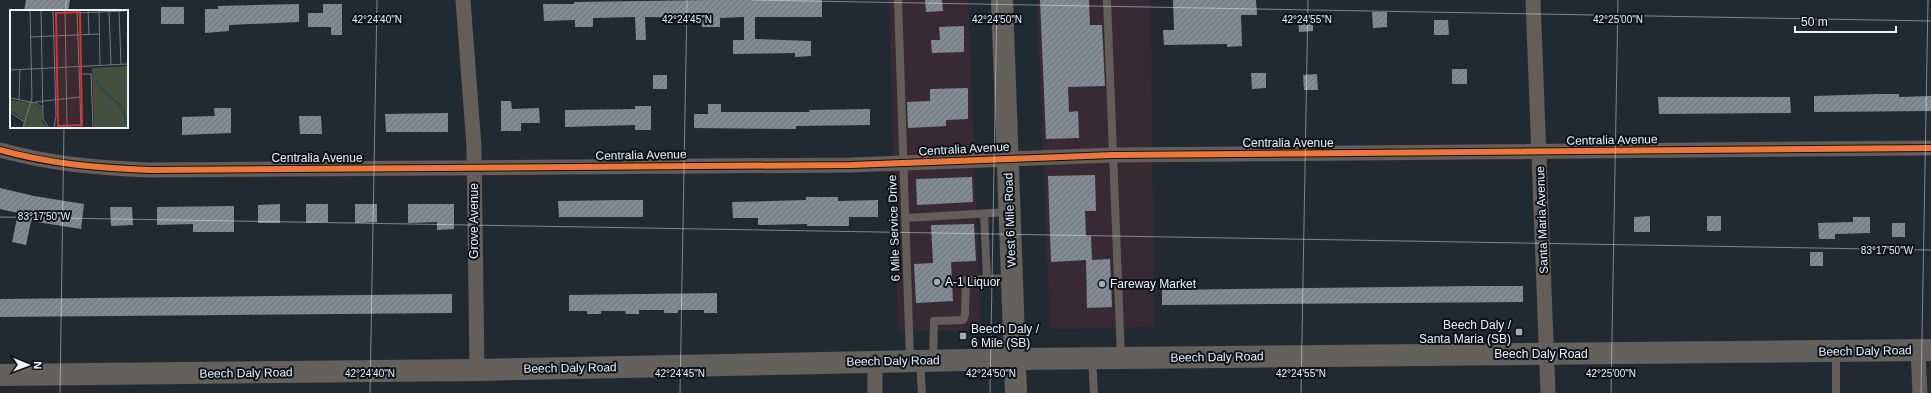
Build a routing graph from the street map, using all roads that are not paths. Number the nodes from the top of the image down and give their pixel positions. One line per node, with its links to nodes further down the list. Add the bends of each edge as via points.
1 (463, 0): 12 (street, Grove Avenue)
2 (898, 0): 11 (lane, 6 Mile Service Drive)
3 (1002, 0): 10 (main road, West 6 Mile Road)
4 (1107, 0): 9 (lane)
5 (1533, 0): 8 (street, Santa Maria Avenue)
6 (1931, 148): 8 (street, Centralia Avenue)
7 (0, 150): 12 (street, Centralia Avenue, via 62,163 150,170)
8 (1540, 152): 9 (street, Centralia Avenue); 20 (street, Santa Maria Avenue)
9 (1113, 155): 10 (street, Centralia Avenue); 22 (lane)
10 (1008, 158): 11 (street, Centralia Avenue); 13 (main road, West 6 Mile Road)
11 (904, 163): 12 (street, Centralia Avenue, via 851,166); 15 (lane, 6 Mile Service Drive)
12 (474, 168): 26 (street, Grove Avenue)
13 (1010, 212): 14 (lane); 16 (main road, West 6 Mile Road)
14 (984, 214): 15 (lane); 17 (lane)
15 (906, 218): 24 (lane, 6 Mile Service Drive)
16 (1013, 278): 17 (lane); 23 (main road, West 6 Mile Road)
17 (988, 279): 24 (lane, via 966,280 963,320 934,321)
18 (1925, 350): 19 (main road, Beech Daly Road); 34 (street)
19 (1836, 351): 20 (main road, Beech Daly Road); 33 (lane)
20 (1547, 354): 22 (main road, Beech Daly Road); 32 (street, Santa Maria Avenue)
21 (1092, 358): 22 (main road, Beech Daly Road); 23 (main road, Beech Daly Road); 31 (lane)
22 (1122, 358)
23 (1016, 359): 24 (main road, Beech Daly Road); 30 (main road, West 6 Mile Road)
24 (921, 360): 25 (main road, Beech Daly Road); 29 (lane)
25 (875, 361): 26 (main road, Beech Daly Road); 28 (street)
26 (477, 370): 27 (main road, Beech Daly Road)
27 (0, 375)
28 (875, 393)
29 (922, 393)
30 (1016, 393)
31 (1094, 393)
32 (1548, 393)
33 (1836, 393)
34 (1920, 393)

